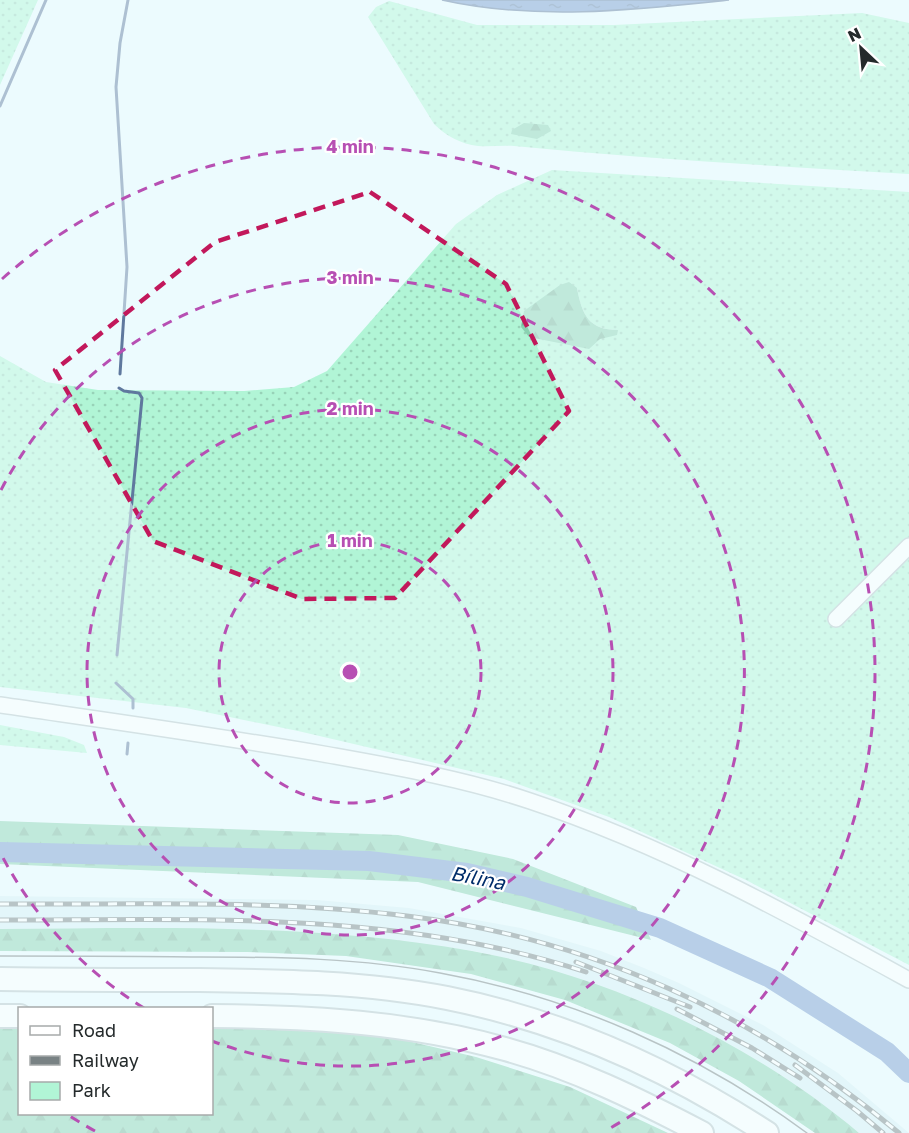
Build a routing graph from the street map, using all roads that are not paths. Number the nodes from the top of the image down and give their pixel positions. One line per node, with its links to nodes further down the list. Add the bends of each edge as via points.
1 (909, 546): 2 (street)
2 (836, 619)
3 (0, 705): 5 (street, via 358,760 528,800 660,852)
4 (0, 979): 10 (highway, via 316,982 447,998 512,1013 592,1040 660,1070)
5 (909, 980)
6 (0, 1016): 7 (highway)
7 (18, 1016)
8 (213, 1016): 9 (highway, via 363,1022 436,1032 506,1049 579,1074)
9 (702, 1133)
10 (766, 1133)

